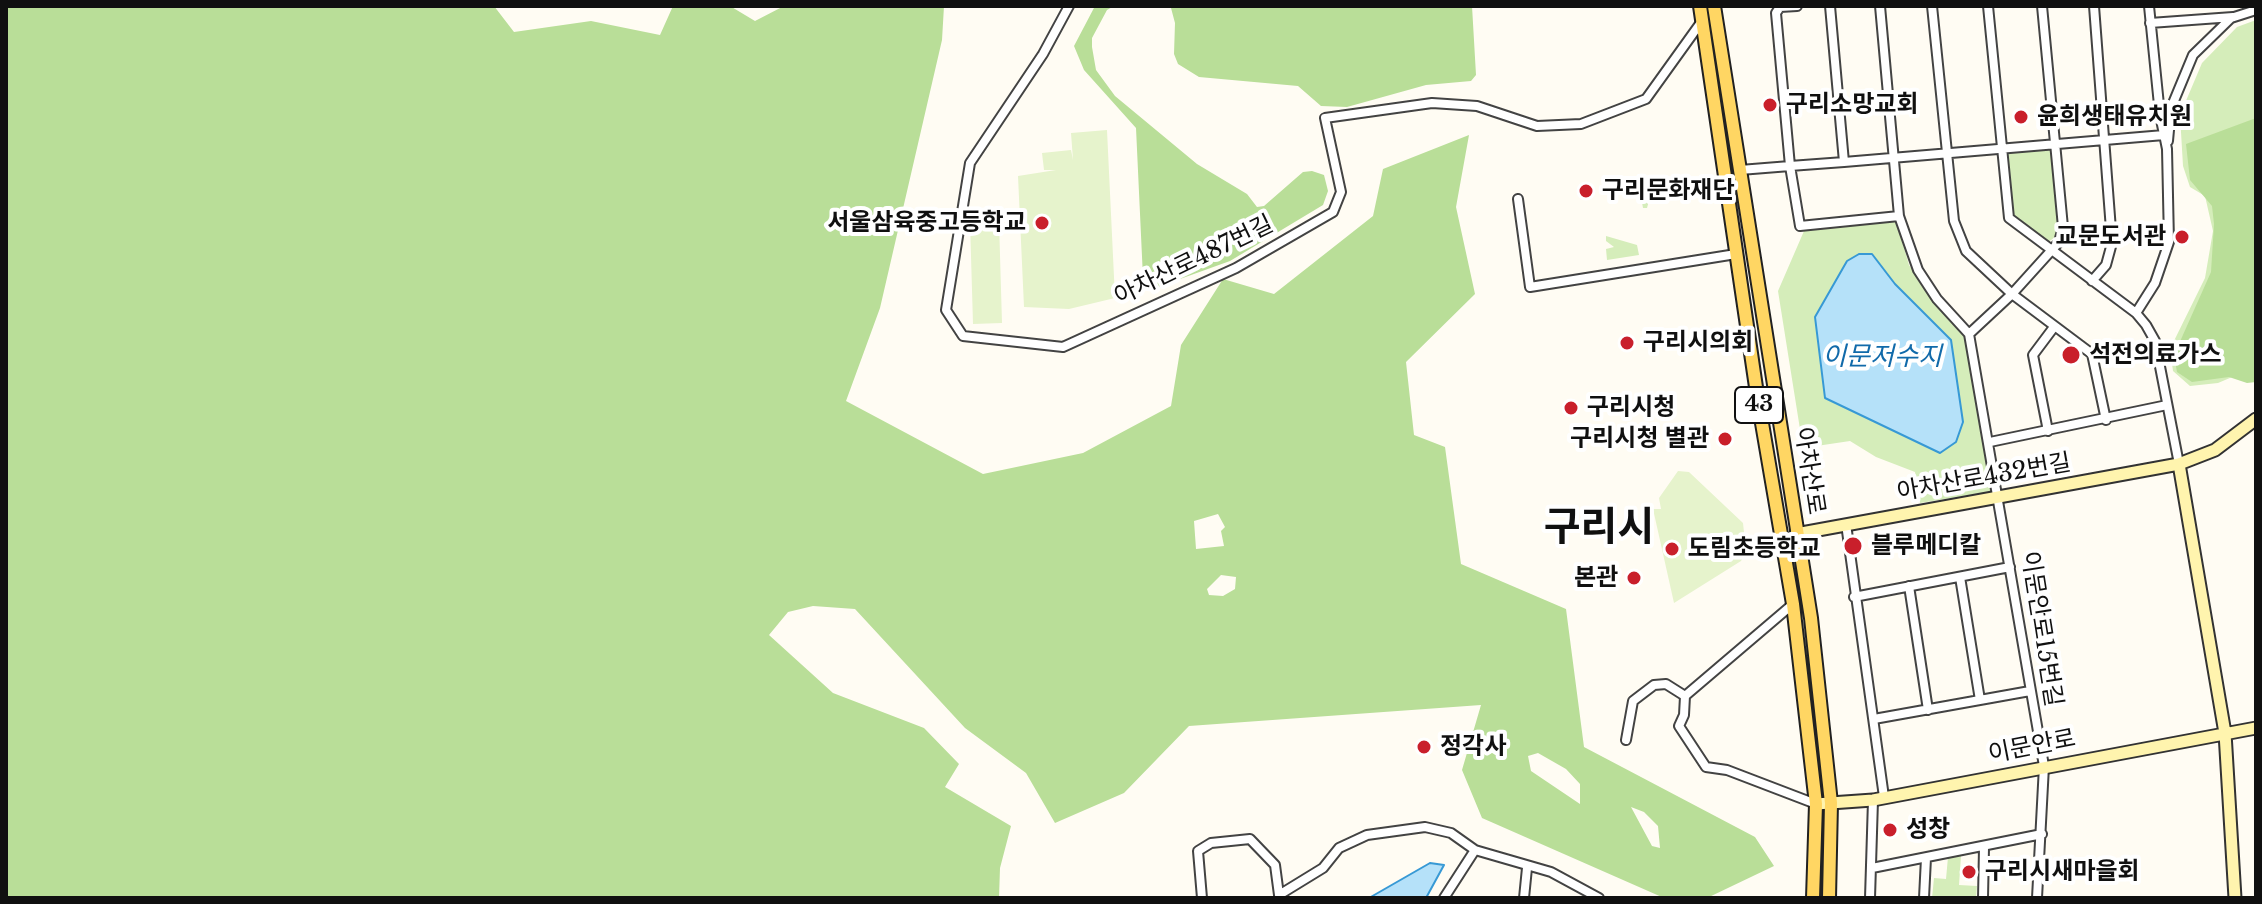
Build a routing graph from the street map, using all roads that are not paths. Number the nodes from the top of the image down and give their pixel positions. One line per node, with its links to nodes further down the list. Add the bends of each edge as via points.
1 (1069, 6): 14 (street, 아차산로487번길, via 970,163 946,310 963,336 1063,347 1236,268 1333,212 1341,192 1325,118 1432,103 1477,106 1537,126 1581,124 1646,99)
2 (1700, 6): 14 (main road, 아차산로 / 43)
3 (1714, 6): 25 (main road, 아차산로 / 43)
4 (1797, 6): 24 (street, via 1780,7 1776,13)
5 (1830, 6): 23 (street)
6 (1880, 6): 22 (street)
7 (1932, 6): 21 (street)
8 (1988, 6): 19 (street)
9 (2042, 6): 18 (street)
10 (2094, 6): 17 (street)
11 (2149, 6): 15 (street)
12 (2256, 10): 13 (street)
13 (2234, 16): 15 (street); 20 (street, via 2192,58 2171,108)
14 (1702, 20): 29 (main road, 아차산로 / 43)
15 (2150, 23): 16 (street)
16 (2164, 135): 17 (street); 20 (street)
17 (2107, 139): 18 (street); 30 (street, via 2112,243 2106,265)
18 (2055, 144): 19 (street); 28 (street, via 2063,227)
19 (2001, 149): 21 (street); 28 (street, via 2009,218)
20 (2167, 149): 32 (street, via 2169,242 2155,283)
21 (1946, 153): 22 (street); 31 (street, via 1954,221 1966,251)
22 (1895, 157): 23 (street); 27 (street)
23 (1844, 162): 24 (street)
24 (1790, 166): 25 (street); 27 (street, via 1800,226)
25 (1740, 170): 43 (main road, 아차산로 / 43)
26 (1518, 199): 29 (street, via 1530,287)
27 (1899, 216): 34 (street, via 1918,270)
28 (2052, 250): 30 (street); 31 (street)
29 (1736, 254): 48 (main road, 아차산로 / 43)
30 (2092, 281): 32 (street)
31 (2012, 294): 33 (street); 34 (street)
32 (2136, 313): 35 (street, via 2155,341)
33 (2054, 327): 37 (street, via 2092,354); 38 (street, via 2033,355)
34 (1969, 334): 39 (street, 이문안로15번길)
35 (2167, 405): 37 (street); 40 (street)
36 (2256, 419): 40 (street, 아차산로432번길, via 2215,450)
37 (2106, 420): 38 (street)
38 (2048, 431): 39 (street)
39 (1990, 442): 41 (street, 이문안로15번길)
40 (2179, 464): 41 (street, 아차산로432번길); 55 (street)
41 (2000, 499): 42 (street, 아차산로432번길); 44 (street, 이문안로15번길)
42 (1846, 524): 43 (street, 아차산로432번길); 47 (street)
43 (1796, 534): 59 (main road, 아차산로 / 43, via 1811,618)
44 (2010, 567): 45 (street); 49 (street, 이문안로15번길)
45 (1960, 577): 46 (street); 51 (street)
46 (1909, 586): 47 (street); 52 (street)
47 (1854, 597): 53 (street)
48 (1793, 604): 50 (street); 60 (main road, 아차산로 / 43)
49 (2030, 691): 51 (street); 57 (street, 이문안로15번길)
50 (1685, 696): 56 (street, via 1666,684 1654,685 1633,701); 60 (street, via 1679,726 1706,767)
51 (1980, 700): 52 (street)
52 (1928, 710): 53 (street)
53 (1874, 719): 58 (street)
54 (2256, 728): 55 (street, 이문안로)
55 (2225, 733): 57 (street, 이문안로); 78 (street)
56 (1626, 740)
57 (2044, 766): 58 (street, 이문안로); 61 (street, 이문안로15번길)
58 (1878, 799): 59 (street, 이문안로); 66 (street)
59 (1831, 803): 60 (street, 이문안로); 73 (main road, 아차산로 / 43)
60 (1816, 804): 72 (main road, 아차산로 / 43)
61 (2042, 834): 62 (street); 77 (street, 이문안로15번길)
62 (1984, 848): 64 (street); 76 (street)
63 (1475, 850): 65 (street); 67 (street, via 1451,833 1425,827 1367,835 1339,848 1323,868); 69 (street)
64 (1926, 858): 66 (street); 75 (street)
65 (1527, 868): 70 (street); 71 (street, via 1551,872)
66 (1872, 868): 74 (street)
67 (1279, 896): 68 (street, via 1275,865 1250,839 1211,843 1198,851)
68 (1202, 898)
69 (1444, 898)
70 (1524, 898)
71 (1599, 898)
72 (1813, 898)
73 (1829, 898)
74 (1870, 898)
75 (1924, 898)
76 (1983, 898)
77 (2037, 898)
78 (2235, 898)

